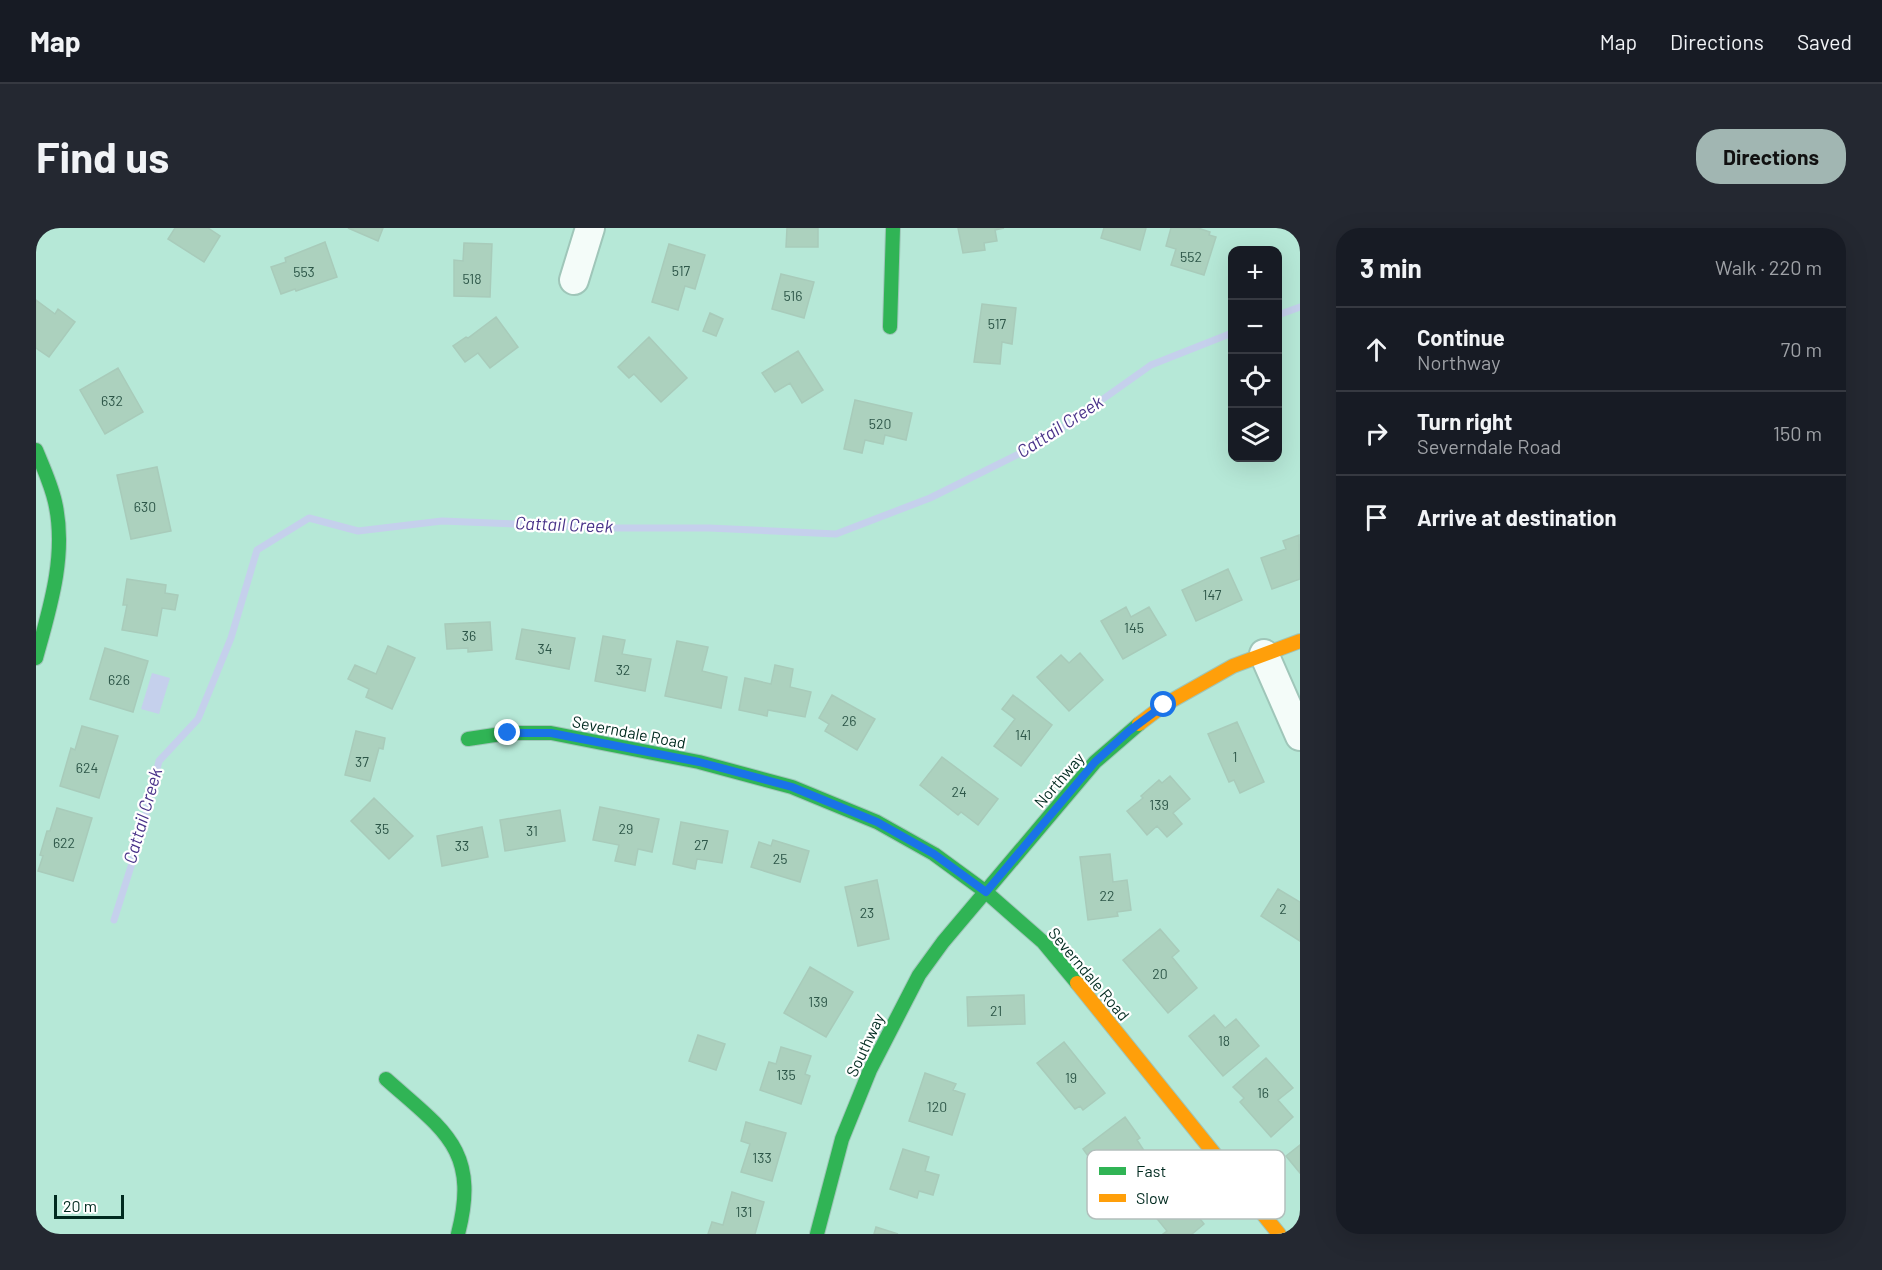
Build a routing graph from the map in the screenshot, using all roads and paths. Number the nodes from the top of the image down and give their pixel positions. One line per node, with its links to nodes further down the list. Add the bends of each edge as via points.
1 (590, 228): 3 (street)
2 (892, 228): 4 (street)
3 (574, 280)
4 (890, 327)
5 (36, 450): 8 (street, via 53,488 60,540 54,591)
6 (1300, 641): 7 (street, Northway)
7 (1264, 654): 9 (street); 11 (street, Northway, via 1204,681 1129,731 1095,762)
8 (36, 658)
9 (1300, 736)
10 (468, 739): 11 (street, Severndale Road, via 508,733 551,733 699,762 792,787 877,822 934,854)
11 (986, 892): 13 (street, Severndale Road, via 1043,942); 16 (street, Southway, via 925,967 870,1071 842,1139)
12 (386, 1079): 15 (street, via 454,1145 463,1168 465,1191)
13 (1212, 1150)
14 (1268, 1219): 17 (street, Severndale Road)
15 (458, 1234)
16 (817, 1234)
17 (1280, 1234)

